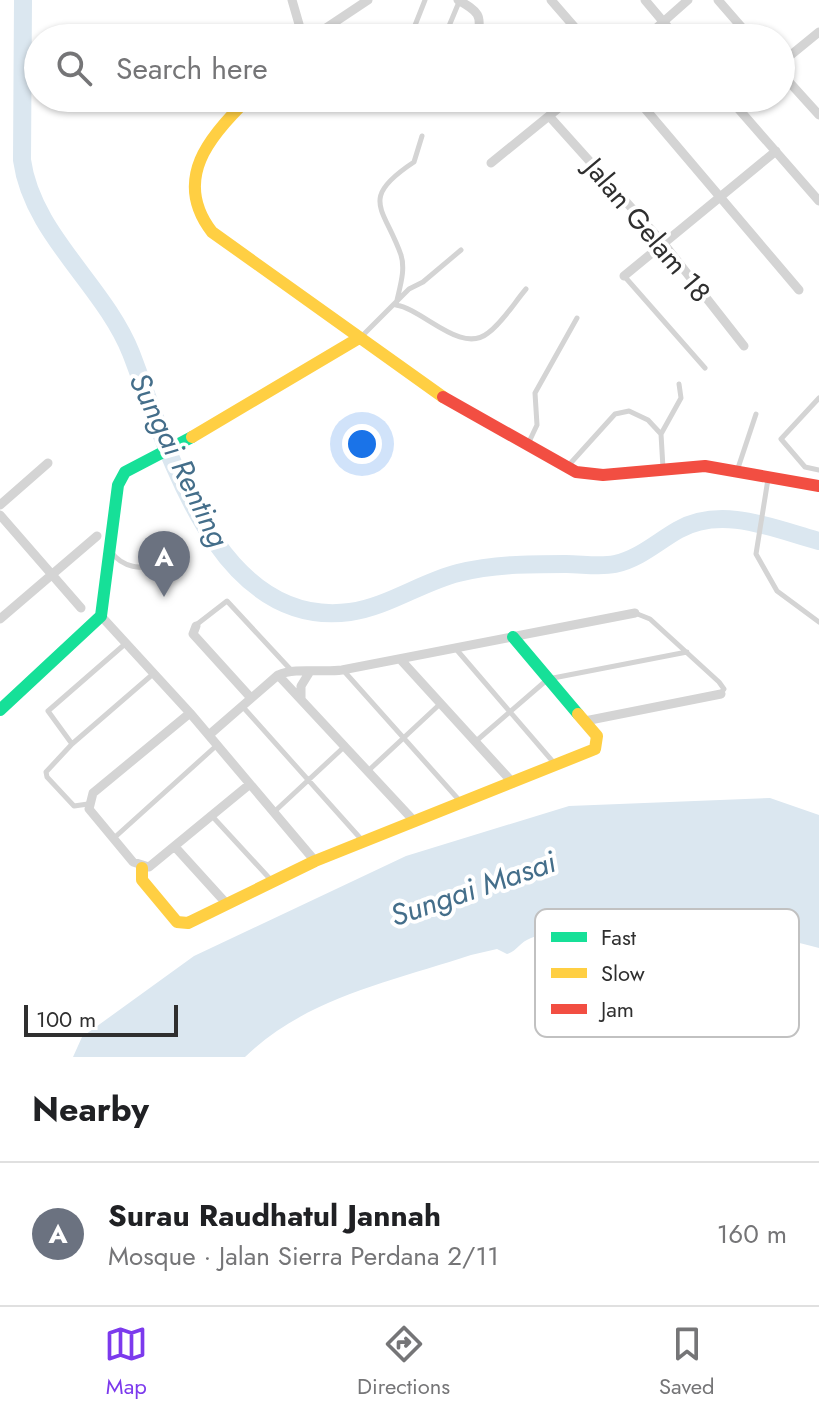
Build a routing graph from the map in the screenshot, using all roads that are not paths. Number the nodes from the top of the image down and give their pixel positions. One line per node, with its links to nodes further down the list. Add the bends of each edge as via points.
1 (292, 0): 10 (street)
2 (368, 0): 11 (street)
3 (425, 0): 12 (lane)
4 (459, 0): 13 (lane); 14 (street, via 479,12)
5 (551, 0): 15 (street)
6 (645, 0): 9 (street)
7 (688, 0): 9 (street)
8 (718, 0): 17 (street)
9 (664, 22): 16 (street)
10 (299, 24)
11 (332, 24)
12 (416, 24)
13 (450, 24)
14 (480, 24)
15 (572, 24)
16 (662, 24)
17 (739, 24)
18 (819, 32): 19 (street)
19 (795, 52)
20 (795, 88): 25 (street)
21 (234, 112): 39 (street, via 197,168 196,209 212,232)
22 (554, 112): 26 (street)
23 (648, 112): 30 (street)
24 (741, 112): 28 (street)
25 (819, 115)
26 (549, 116): 29 (street); 32 (street, Jalan Gelam 18)
27 (422, 136): 37 (lane, via 414,162 393,175 382,191 382,219 403,268)
28 (776, 151): 30 (street); 31 (street)
29 (491, 163)
30 (722, 197): 32 (street); 36 (street)
31 (819, 201)
32 (664, 244): 34 (street); 40 (street, Jalan Gelam 18)
33 (461, 250): 37 (lane)
34 (624, 276): 41 (lane)
35 (526, 289): 37 (lane, via 488,334 475,339 456,336 416,310)
36 (799, 290)
37 (396, 305): 39 (lane)
38 (577, 318): 46 (lane, via 535,393 537,425)
39 (359, 338): 46 (street, via 449,402); 57 (street, via 125,472 118,485)
40 (744, 346)
41 (705, 368)
42 (679, 384): 45 (lane, via 681,398)
43 (819, 398): 50 (lane, via 781,442 805,467)
44 (756, 414): 51 (lane)
45 (661, 434): 48 (lane, via 648,420 621,411); 49 (lane)
46 (528, 445): 48 (street)
47 (48, 463): 54 (street)
48 (568, 467): 49 (street, via 603,475)
49 (663, 468): 51 (street, via 705,466)
50 (819, 470)
51 (736, 472): 52 (street)
52 (768, 479): 53 (street); 64 (lane, via 756,554 777,591)
53 (819, 486)
54 (0, 505)
55 (0, 515): 59 (street)
56 (97, 536): 59 (street)
57 (111, 552): 58 (lane, via 119,563); 62 (street)
58 (160, 567)
59 (52, 575): 60 (street); 63 (street)
60 (81, 608)
61 (635, 613): 66 (street); 69 (lane, via 650,619)
62 (101, 616): 67 (street); 82 (street)
63 (0, 619)
64 (819, 622)
65 (196, 626): 71 (lane, via 227,601); 78 (street, via 193,634)
66 (513, 637): 68 (street); 76 (street)
67 (126, 643): 73 (street); 89 (lane, via 48,711)
68 (455, 649): 70 (street); 83 (lane)
69 (687, 652): 76 (lane); 77 (lane, via 722,685)
70 (400, 659): 72 (street); 80 (street)
71 (291, 670): 74 (street); 75 (street)
72 (342, 670): 74 (street); 87 (lane)
73 (154, 673): 84 (street); 89 (lane)
74 (309, 673): 79 (street)
75 (278, 675): 78 (street); 79 (street)
76 (548, 679): 83 (lane); 85 (street)
77 (721, 694): 85 (street)
78 (251, 698): 81 (street)
79 (301, 700): 91 (street)
80 (440, 704): 87 (lane); 88 (street)
81 (242, 706): 86 (street); 94 (lane)
82 (0, 710)
83 (509, 711): 88 (lane); 92 (lane)
84 (190, 713): 86 (street); 98 (street, via 93,793)
85 (585, 721): 92 (street, via 597,736 595,749)
86 (209, 735): 90 (street)
87 (404, 738): 93 (lane); 97 (lane)
88 (475, 742): 95 (street)
89 (72, 744): 98 (lane, via 47,777 74,806)
90 (217, 745): 96 (street); 102 (lane)
91 (345, 747): 93 (street); 94 (lane)
92 (557, 766): 95 (street)
93 (368, 771): 101 (street)
94 (309, 780): 99 (lane); 103 (lane)
95 (513, 783): 97 (street)
96 (250, 784): 99 (street); 100 (street)
97 (462, 803): 101 (street)
98 (88, 804): 102 (street)
99 (274, 812): 105 (street)
100 (212, 816): 104 (street); 107 (lane)
101 (415, 822): 103 (street)
102 (114, 839): 106 (street)
103 (364, 842): 105 (street)
104 (176, 848): 106 (street); 108 (street)
105 (315, 861): 107 (street)
106 (142, 868): 108 (street, via 142,880 181,925)
107 (272, 881): 108 (street)
108 (225, 902)

